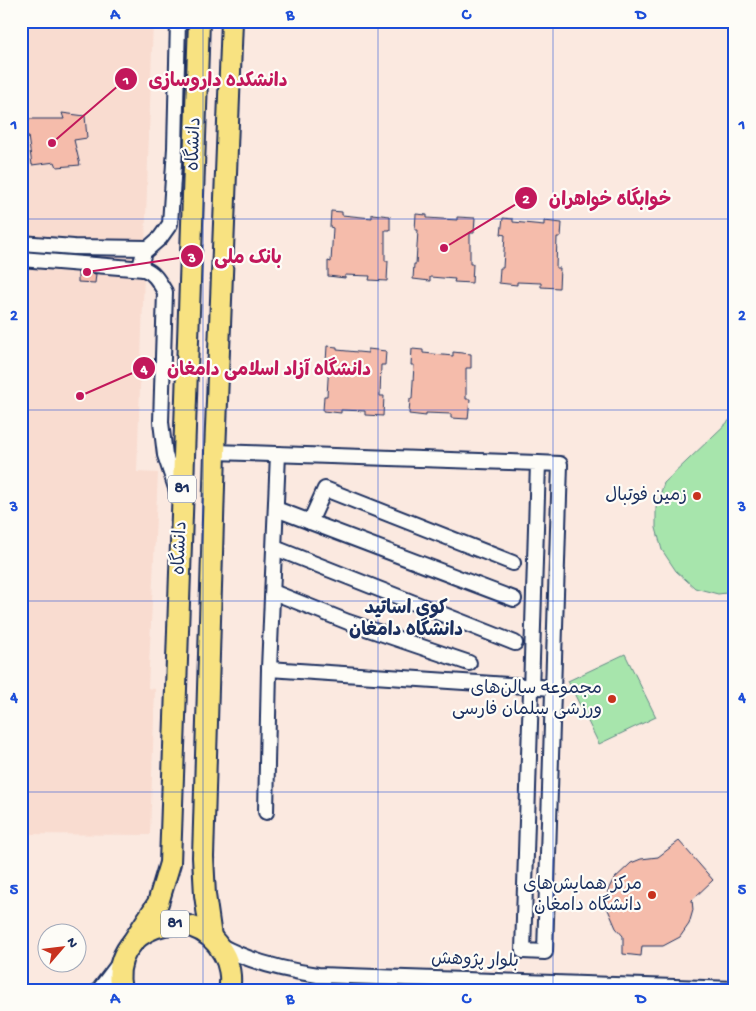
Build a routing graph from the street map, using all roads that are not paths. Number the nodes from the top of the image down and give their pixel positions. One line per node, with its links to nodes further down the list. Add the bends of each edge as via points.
1 (178, 21): 5 (street, via 170,224)
2 (199, 21): 11 (highway, دانشگاه / 81)
3 (232, 21): 8 (highway, دانشگاه / 81)
4 (21, 243): 5 (street)
5 (148, 248): 7 (street, via 141,263)
6 (21, 258): 7 (street)
7 (144, 269): 11 (street, via 152,272 165,292 161,422 166,455)
8 (215, 452): 9 (street); 26 (highway, دانشگاه / 81, via 203,857)
9 (278, 454): 10 (street); 12 (street)
10 (538, 463): 21 (street); 22 (street, via 560,464)
11 (182, 508): 27 (highway, دانشگاه / 81, via 170,863 158,903)
12 (276, 509): 13 (street); 14 (street)
13 (310, 522): 15 (street, via 325,489); 17 (street)
14 (274, 548): 16 (street); 18 (street)
15 (513, 563)
16 (273, 592): 19 (street); 20 (street)
17 (514, 599)
18 (515, 643)
19 (469, 664)
20 (269, 669): 21 (street); 23 (street)
21 (531, 687): 22 (street); 24 (street)
22 (553, 688): 25 (street)
23 (266, 812)
24 (527, 847): 25 (street, via 528,856 536,864 541,864); 25 (street, via 523,951 545,952)
25 (548, 854)
26 (215, 941): 27 (highway, 81, via 198,928 169,923 140,935); 30 (highway, 81, via 226,957 230,972); 31 (street, بلوار پژوهش, via 236,954 270,966 318,975)
27 (126, 952): 28 (street); 29 (highway, 81, via 120,973)
28 (99, 990)
29 (121, 990)
30 (229, 990)
31 (735, 990)

